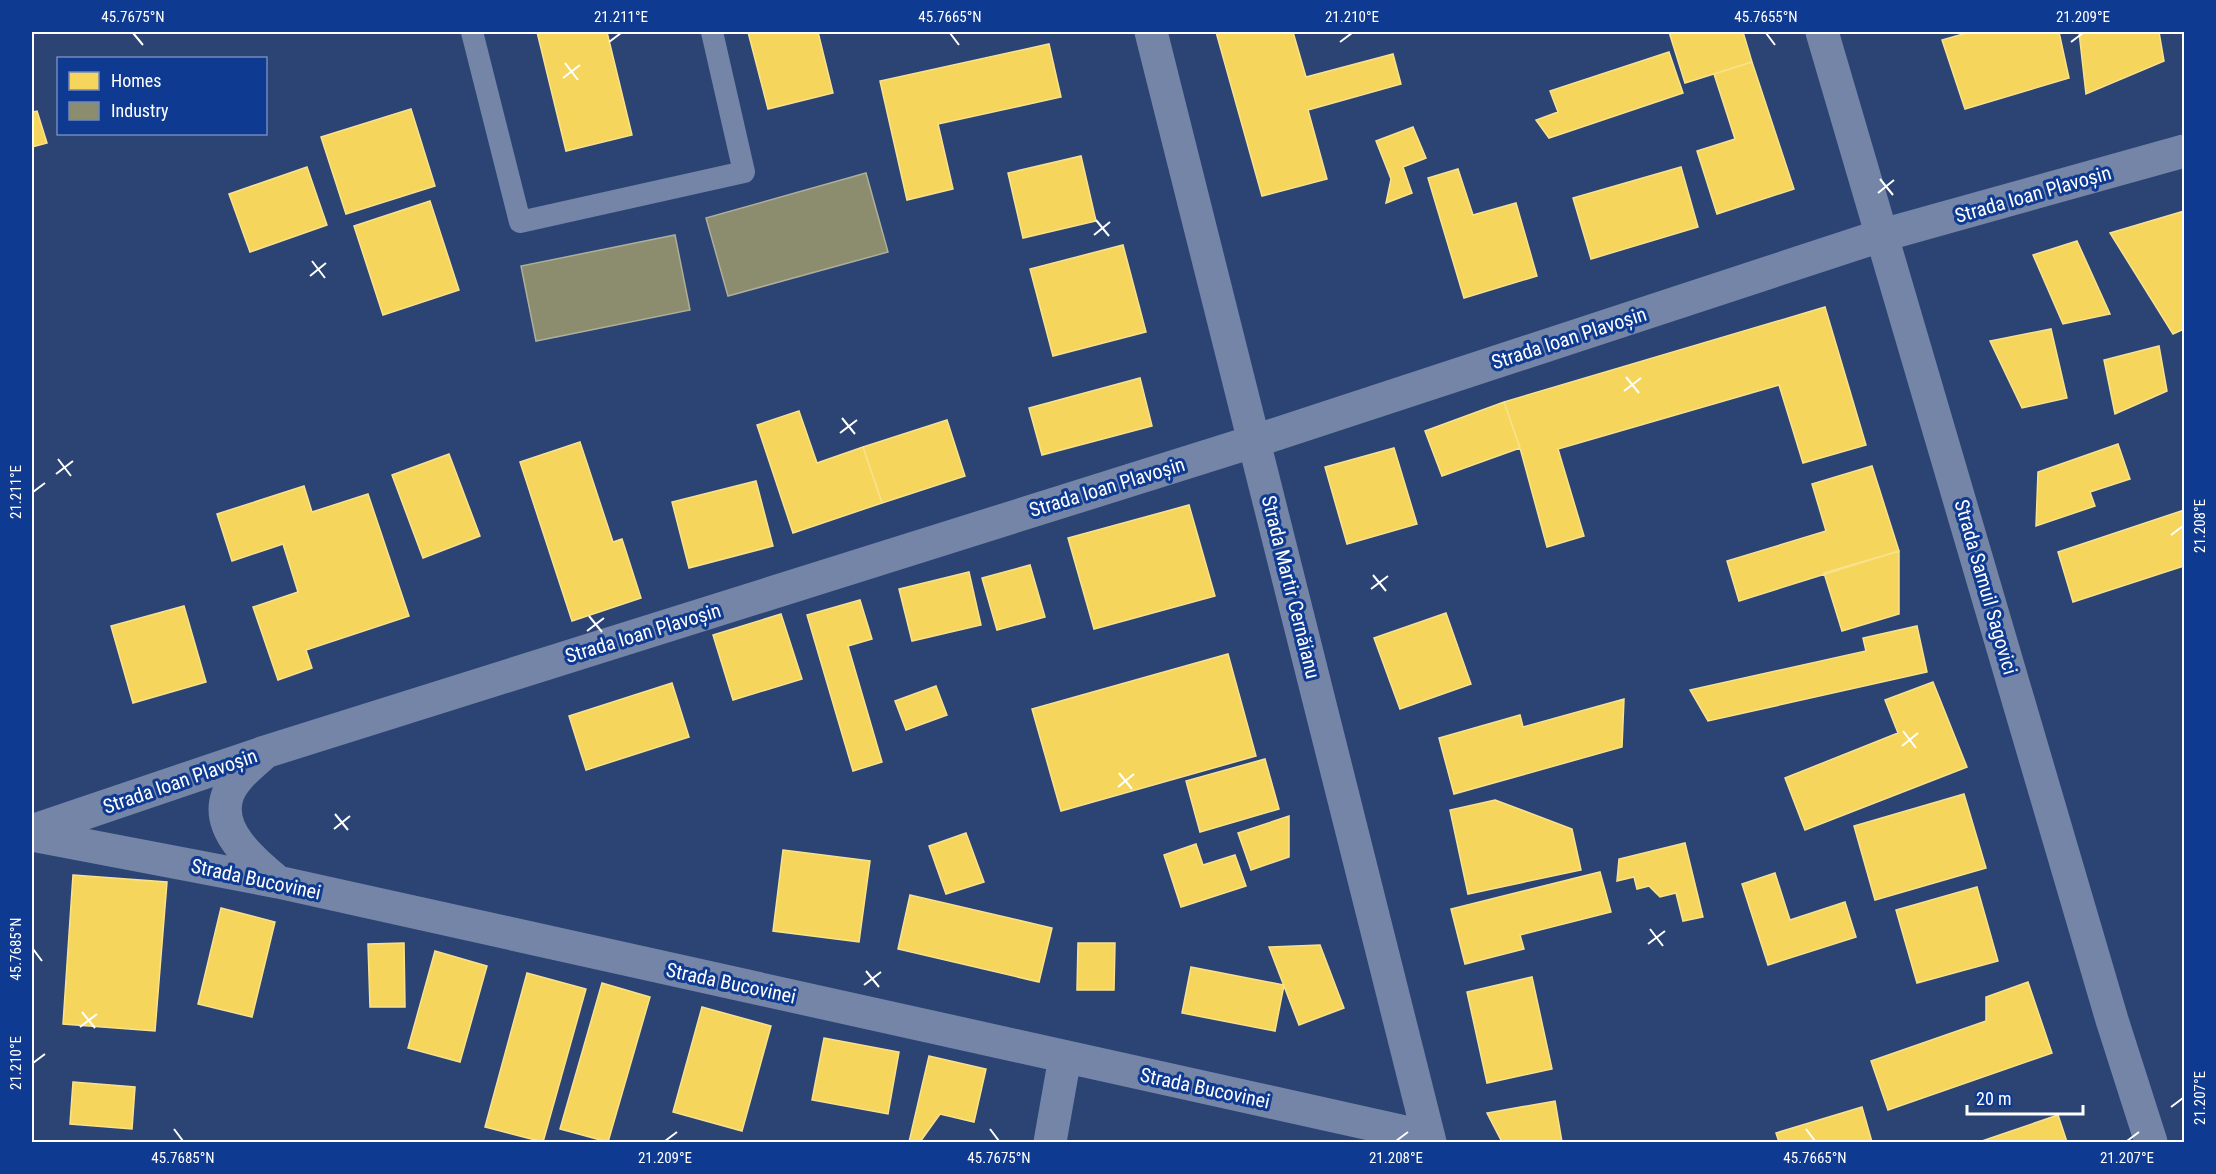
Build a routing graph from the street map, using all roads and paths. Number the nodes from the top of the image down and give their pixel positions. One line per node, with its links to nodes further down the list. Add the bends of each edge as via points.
1 (472, 32): 2 (lane, via 520,222 744,172)
2 (711, 32)
3 (1151, 32): 7 (street, Strada Martir Cernăianu)
4 (1822, 32): 6 (street, Strada Samuil Sagovici)
5 (2184, 151): 6 (street, Strada Ioan Plavoșin)
6 (1883, 235): 7 (street, Strada Ioan Plavoșin); 14 (street, Strada Samuil Sagovici)
7 (1255, 441): 8 (street, Strada Ioan Plavoșin); 12 (street, Strada Martir Cernăianu)
8 (265, 752): 9 (street, Strada Ioan Plavoșin); 10 (street, via 237,780 228,794 225,813 240,845)
9 (32, 833): 10 (street, Strada Bucovinei)
10 (278, 882): 11 (street, Strada Bucovinei)
11 (1065, 1057): 12 (street, Strada Bucovinei); 13 (street)
12 (1429, 1140)
13 (1050, 1143)
14 (2151, 1143)

